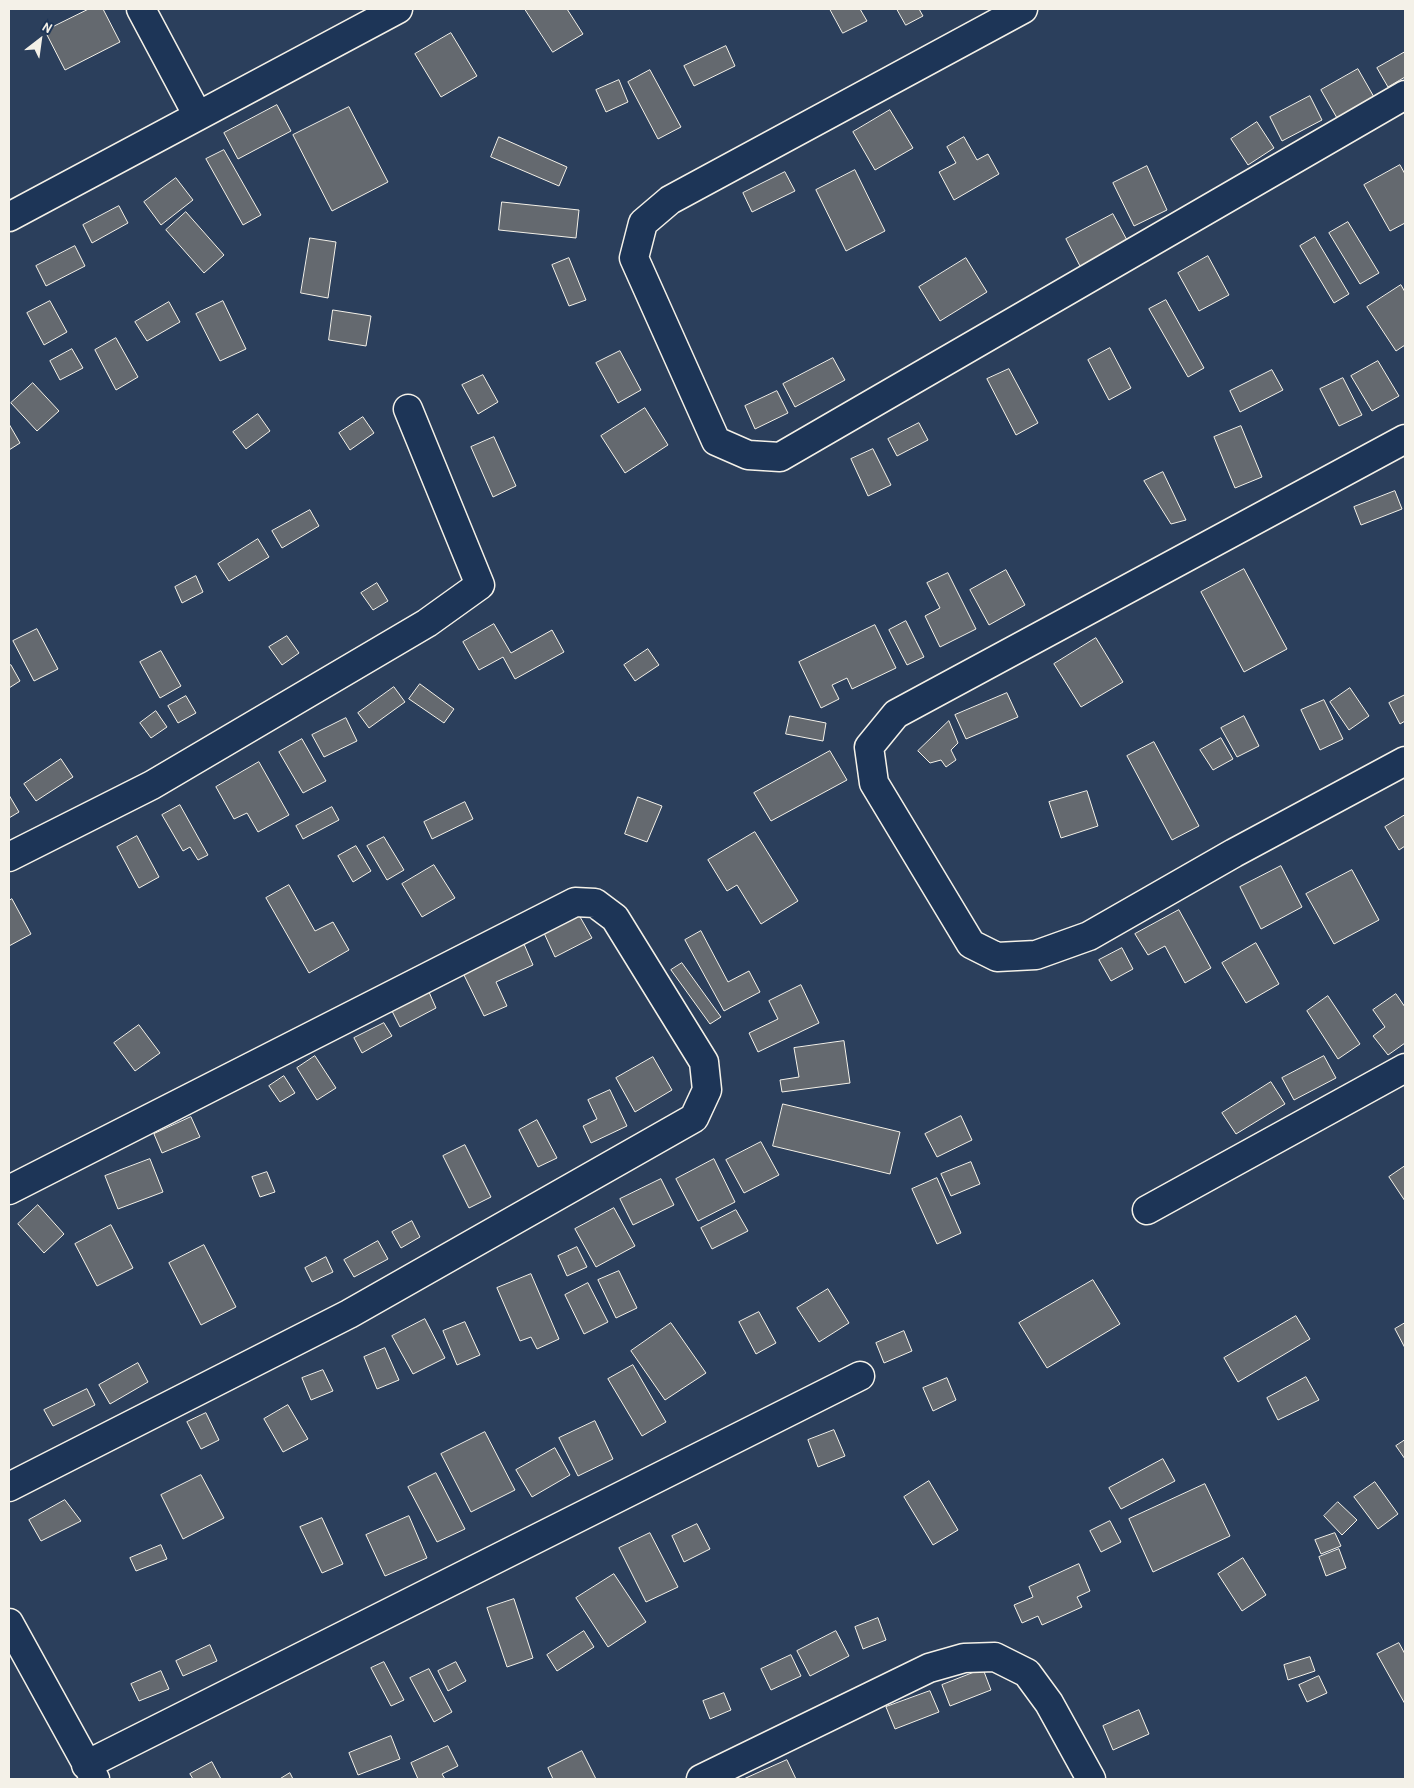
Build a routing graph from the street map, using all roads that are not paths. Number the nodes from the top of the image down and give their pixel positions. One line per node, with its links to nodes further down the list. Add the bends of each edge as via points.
1 (141, 9): 5 (street)
2 (398, 9): 5 (street)
3 (1023, 9): 4 (street, via 670,200 643,223 634,258 716,441 748,455 780,457)
4 (1405, 96)
5 (198, 116): 6 (street)
6 (9, 217)
7 (408, 408): 10 (street, via 480,585 427,623 152,785)
8 (1405, 439): 9 (street, via 896,714 869,748 874,783 971,944 997,957 1036,955 1089,936)
9 (1405, 761)
10 (9, 857)
11 (1405, 1068): 13 (street)
12 (9, 1190): 15 (street, via 575,902 595,903 616,918 704,1062 708,1090 694,1118 349,1314)
13 (1147, 1210)
14 (860, 1376): 17 (street)
15 (9, 1487)
16 (9, 1623): 17 (street)
17 (90, 1772)
18 (701, 1779): 19 (street, via 929,1668 964,1658 995,1657 1027,1673 1049,1703)
19 (1091, 1779)

